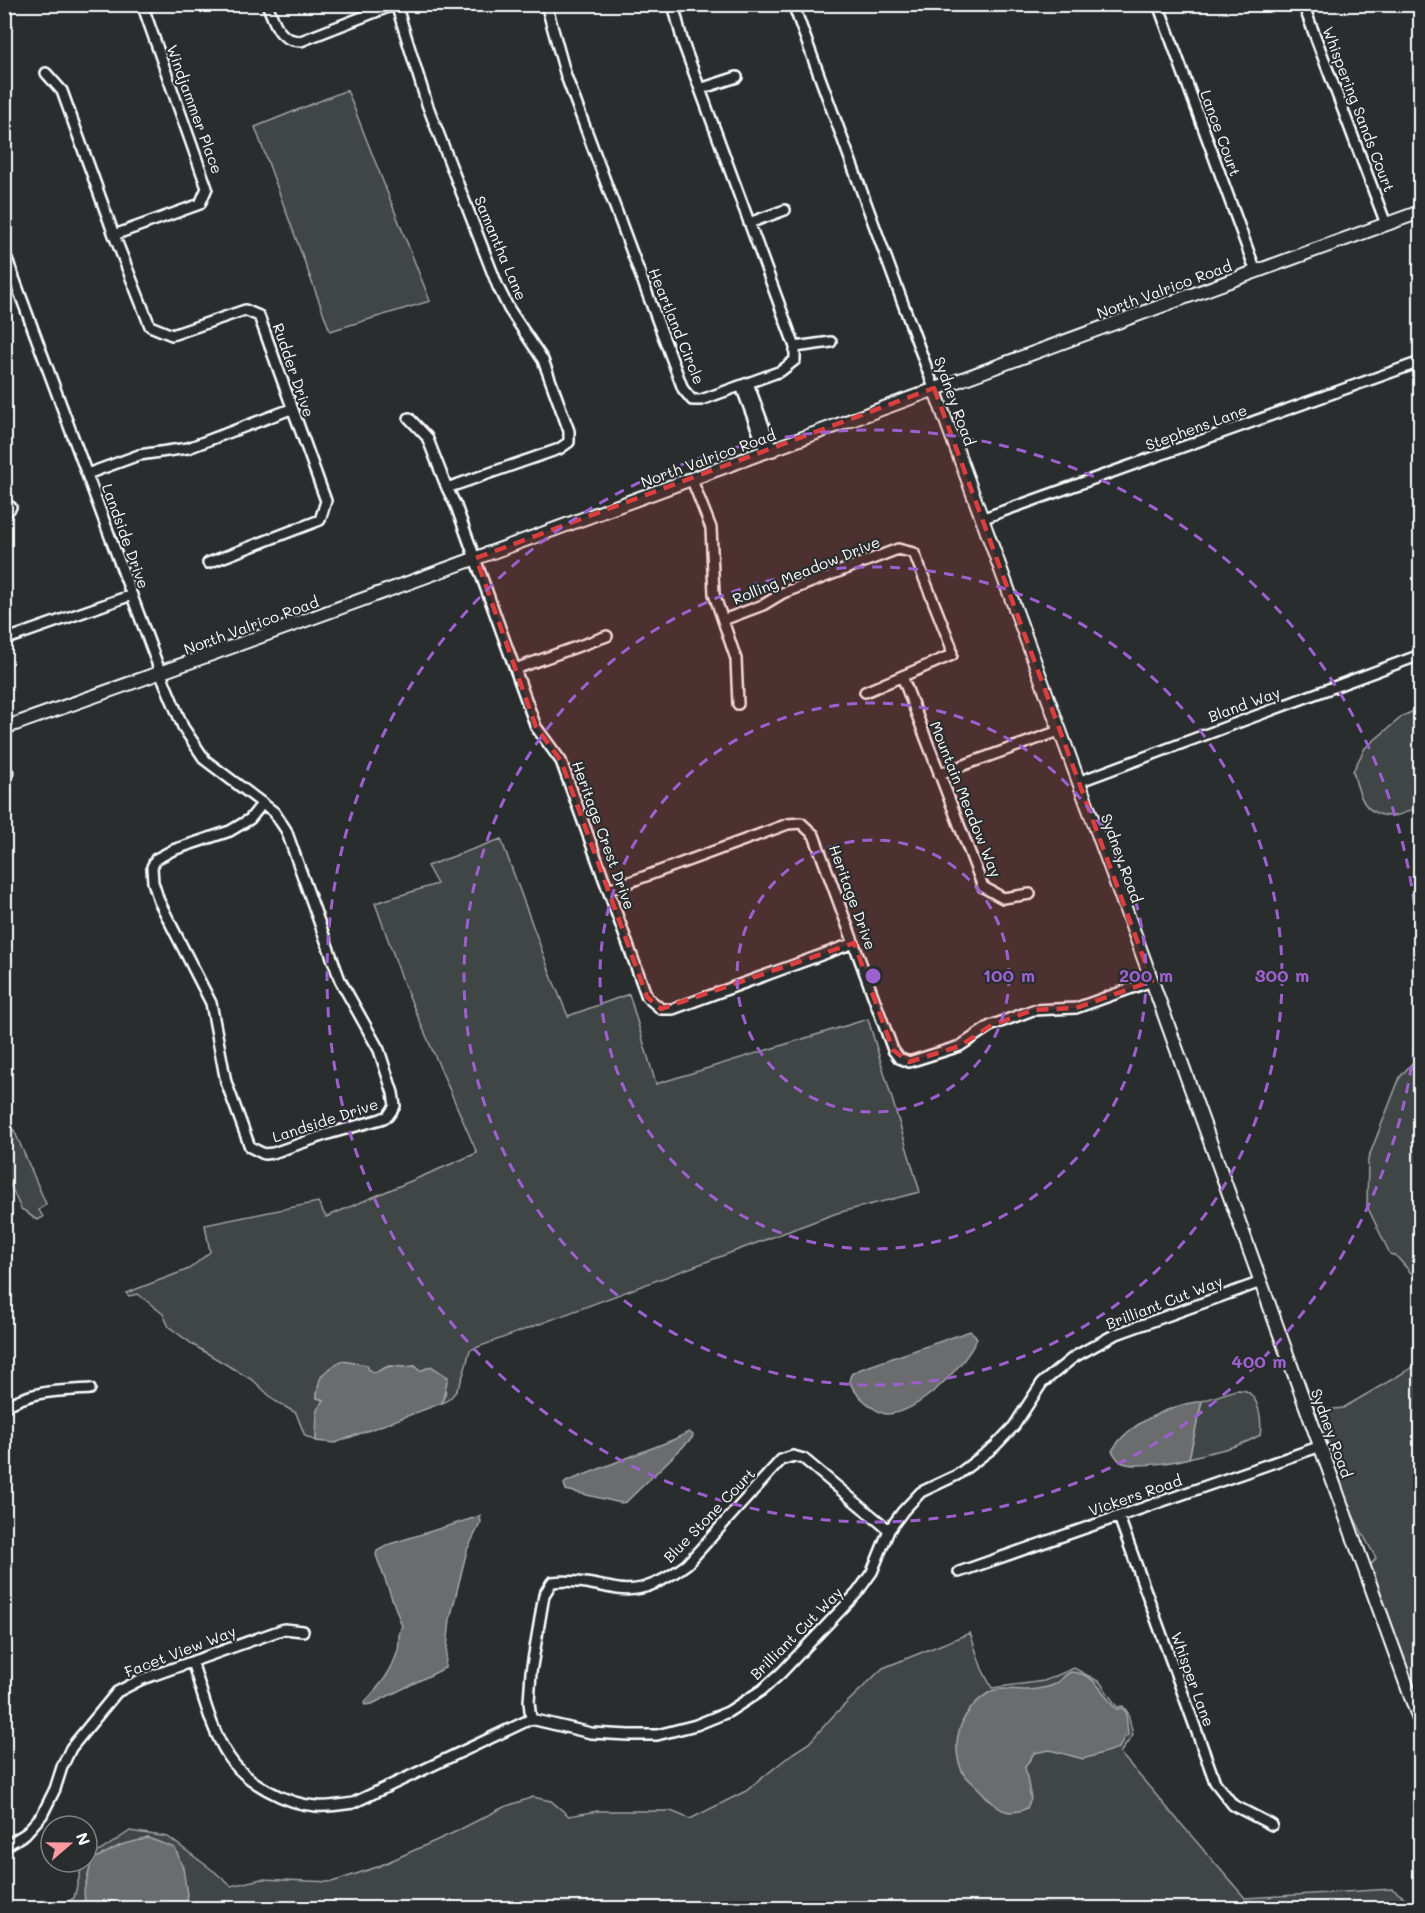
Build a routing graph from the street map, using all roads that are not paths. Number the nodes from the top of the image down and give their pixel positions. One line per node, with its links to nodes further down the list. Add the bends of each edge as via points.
1 (142, 4): 16 (street, Windjammer Place, via 207,188 200,204)
2 (267, 4): 3 (street, Samantha Lane, via 282,36 293,41)
3 (396, 4): 29 (street, Samantha Lane, via 427,104 498,287 543,360 568,431 569,442 559,449)
4 (546, 4): 22 (street, Heartland Circle, via 566,76 683,389 692,400 700,400)
5 (673, 4): 11 (street)
6 (793, 4): 23 (street, Sydney Road)
7 (1158, 4): 18 (street, Lance Court)
8 (1303, 4): 15 (street, Whispering Sands Court)
9 (46, 73): 16 (street, Rudder Drive, via 62,91)
10 (737, 76): 11 (street)
11 (700, 89): 14 (street)
12 (785, 210): 14 (street)
13 (1420, 212): 15 (street, North Valrico Road)
14 (749, 223): 20 (street)
15 (1386, 224): 18 (street, North Valrico Road)
16 (114, 235): 24 (street, Rudder Drive, via 150,326 172,335 245,310 259,316)
17 (4, 251): 27 (street, Landside Drive)
18 (1256, 272): 23 (street, North Valrico Road)
19 (831, 342): 20 (street)
20 (795, 347): 22 (street, Heartland Circle, via 795,360 781,371)
21 (1420, 363): 32 (street, Stephens Lane)
22 (745, 384): 26 (street)
23 (934, 388): 26 (street, North Valrico Road); 32 (street, Sydney Road)
24 (291, 409): 27 (street, via 188,448 139,455); 34 (street, Rudder Drive, via 326,501 320,520)
25 (409, 418): 29 (street, Heritage Crest Drive, via 427,437)
26 (769, 452): 28 (street, North Valrico Road)
27 (87, 474): 35 (street, Landside Drive)
28 (692, 480): 33 (street, North Valrico Road); 36 (street, via 711,528 714,594)
29 (447, 488): 33 (street, Heritage Crest Drive)
30 (11, 507): 31 (street)
31 (4, 515)
32 (981, 519): 46 (street, Sydney Road)
33 (476, 558): 40 (street, Heritage Crest Drive); 41 (street, North Valrico Road)
34 (208, 563)
35 (132, 595): 38 (street); 41 (street, Landside Drive)
36 (723, 620): 42 (street, Rolling Meadow Drive, via 898,549 914,553 952,655); 44 (street, via 736,659)
37 (607, 636): 40 (street)
38 (4, 640)
39 (1420, 655): 48 (street, Bland Way)
40 (515, 669): 50 (street, Heritage Crest Drive, via 536,727 561,761)
41 (161, 674): 45 (street, North Valrico Road); 49 (street, Landside Drive, via 183,727 205,760)
42 (902, 676): 43 (street, Rolling Meadow Drive); 47 (street, Mountain Meadow Way)
43 (865, 692)
44 (738, 704)
45 (4, 728)
46 (1059, 731): 47 (street); 48 (street, Sydney Road)
47 (939, 774): 51 (street, Mountain Meadow Way, via 983,887 1003,898)
48 (1078, 782): 53 (street, Sydney Road)
49 (262, 803): 49 (street, Landside Drive, via 286,830 340,980 379,1050 394,1106 381,1119 264,1154 250,1147 226,1082 211,1003 159,901 152,867 156,859 173,850 230,831 250,819)
50 (608, 890): 52 (street, Heritage Crest Drive, via 647,997 661,1009 674,1009); 52 (street, Heritage Drive, via 788,824 801,823 814,835)
51 (1030, 894)
52 (854, 943): 53 (street, Heritage Drive, via 893,1050 909,1062 960,1046 990,1026 1033,1010 1076,1008)
53 (1152, 981): 54 (street, Sydney Road)
54 (1262, 1282): 57 (street, Sydney Road); 59 (street, Brilliant Cut Way, via 1114,1335 1074,1357 1042,1383 1014,1426 994,1447 957,1474 921,1492)
55 (90, 1389): 56 (street, via 40,1392)
56 (4, 1407)
57 (1321, 1446): 58 (street, Vickers Road); 64 (street, Sydney Road)
58 (1119, 1517): 60 (street, Vickers Road); 65 (street, Whisper Lane, via 1215,1782 1233,1805)
59 (889, 1530): 63 (street, Brilliant Cut Way, via 872,1572 857,1593 781,1673 728,1712 657,1735 629,1736 591,1733); 63 (street, Blue Stone Court, via 804,1459 793,1456 781,1460 687,1564 669,1578 648,1587 620,1589 567,1580 552,1582 544,1595 531,1672)
60 (959, 1572)
61 (303, 1631): 62 (street, Facet View Way, via 284,1629)
62 (192, 1662): 63 (street, via 215,1732 229,1758 264,1789 297,1803 353,1803); 66 (street, Facet View Way, via 117,1692 71,1748 42,1815 25,1834)
63 (531, 1719)
64 (1420, 1722)
65 (1272, 1825)
66 (4, 1847)

